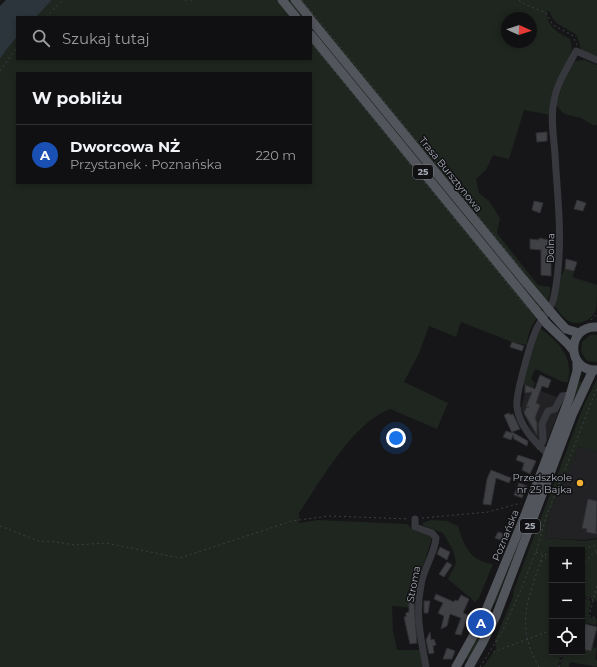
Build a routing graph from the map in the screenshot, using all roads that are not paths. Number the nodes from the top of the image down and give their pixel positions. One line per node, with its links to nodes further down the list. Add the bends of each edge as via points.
1 (282, 0): 3 (main road)
2 (295, 0): 4 (main road)
3 (295, 16)
4 (308, 16)
5 (312, 21): 9 (main road, Trasa Bursztynowa / 25, bridge, via 555,317 566,329)
6 (312, 36): 10 (main road, Trasa Bursztynowa / 25, bridge, via 547,324)
7 (597, 60): 14 (street, Dolna, via 576,51 556,93 553,110 561,234 560,270 553,302 538,326 518,394 517,407 528,432)
8 (595, 321): 9 (main road)
9 (579, 333): 10 (main road)
10 (573, 350): 11 (main road, 25)
11 (577, 361): 12 (main road, 25, via 582,367); 13 (main road, Poznańska / 25, via 577,371)
12 (595, 370): 18 (main road, Poznańska / 25, via 576,406)
13 (570, 395): 14 (street, via 562,396 555,409 548,410 542,424 543,440); 15 (main road, Poznańska / 25)
14 (540, 447): 15 (street, Dolna)
15 (548, 454): 17 (main road, Poznańska / 25)
16 (415, 519): 19 (street, Stroma, via 415,527 432,533 436,538 421,585 418,610)
17 (488, 608): 18 (street); 20 (main road, Poznańska / 25)
18 (497, 612): 21 (main road, Poznańska / 25)
19 (426, 667)
20 (456, 667)
21 (469, 667)

